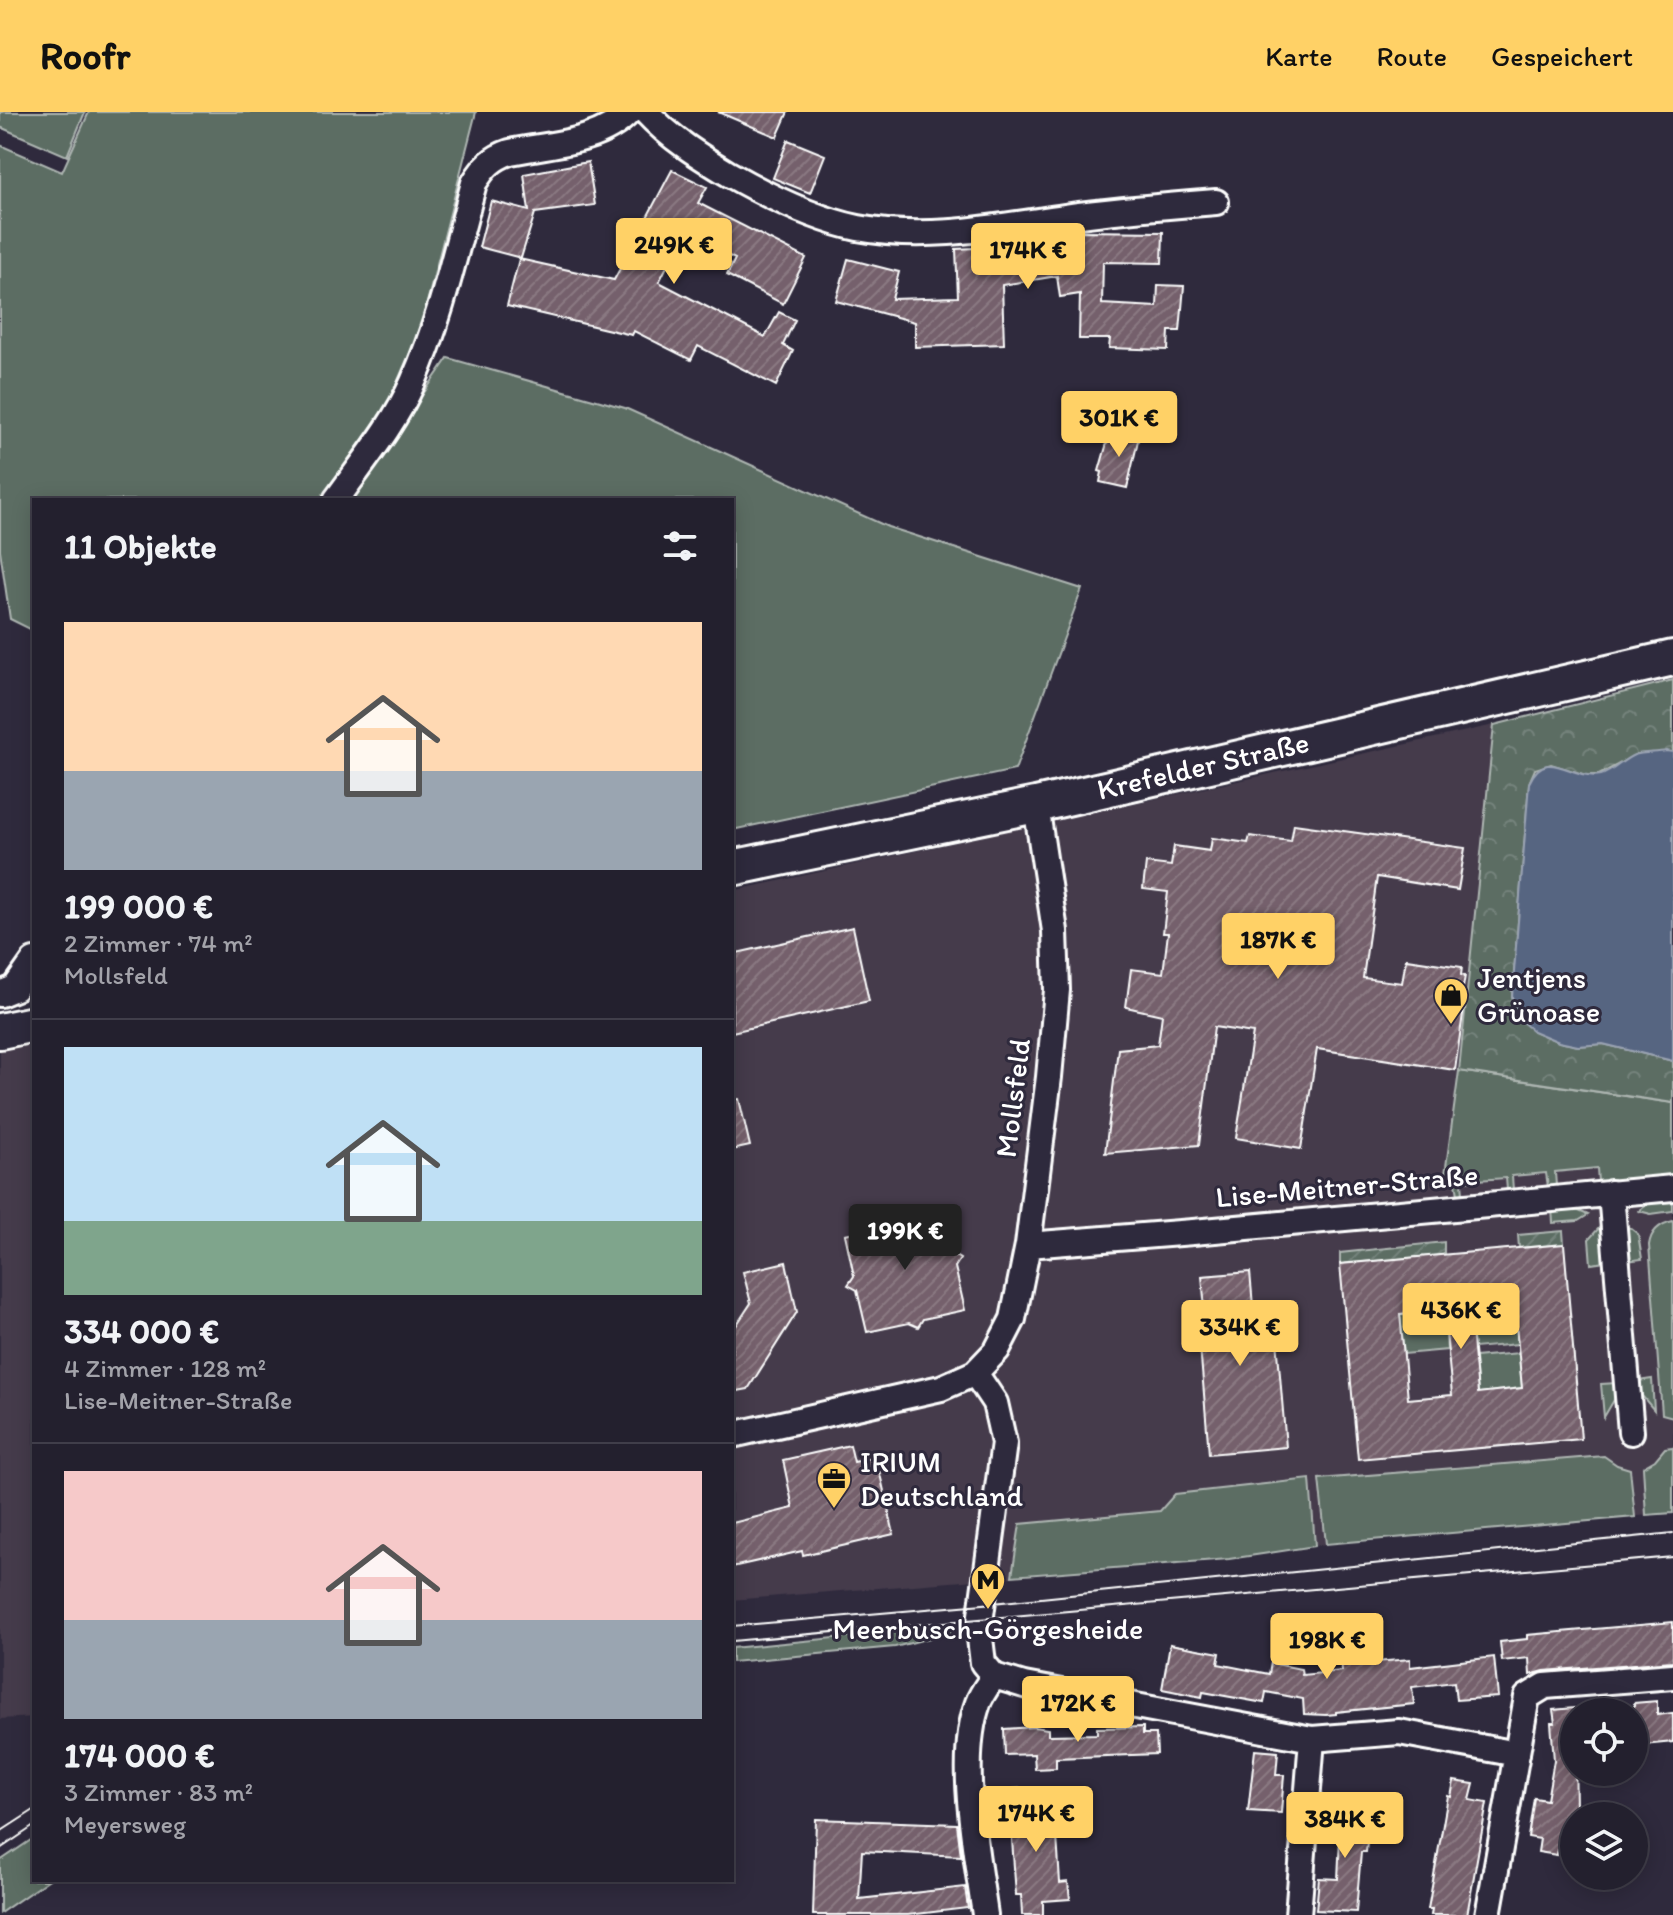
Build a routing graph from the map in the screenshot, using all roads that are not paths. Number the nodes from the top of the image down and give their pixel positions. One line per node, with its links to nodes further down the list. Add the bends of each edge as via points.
1 (629, 112): 4 (street, via 599,134 510,152 484,166 474,183 413,382)
2 (646, 112): 3 (street, via 698,156 752,187 856,227 948,233)
3 (1216, 202)
4 (337, 498)
5 (1673, 658): 6 (main road, Krefelder Straße)
6 (1036, 805): 7 (main road, Krefelder Straße); 14 (street, Mollsfeld, via 1055,931 1057,990)
7 (734, 868)
8 (32, 964): 9 (street, via 15,988)
9 (0, 994)
10 (32, 1024): 11 (main road)
11 (0, 1031)
12 (1673, 1188): 13 (street, Lise-Meitner-Straße)
13 (1611, 1193): 14 (street, Lise-Meitner-Straße); 16 (street)
14 (1028, 1245): 15 (street, Mollsfeld, via 1013,1319 997,1350)
15 (975, 1373): 17 (street, Mollsfeld, via 941,1388); 18 (street, via 995,1403 1004,1443 979,1630 983,1663)
16 (1631, 1432)
17 (734, 1435)
18 (994, 1676): 20 (street); 22 (street, via 978,1702 969,1762)
19 (1673, 1676): 21 (street, via 1545,1686 1527,1697)
20 (1312, 1739): 21 (street, via 1399,1732); 23 (street)
21 (1517, 1754): 24 (street)
22 (985, 1915)
23 (1298, 1915)
24 (1488, 1915)

